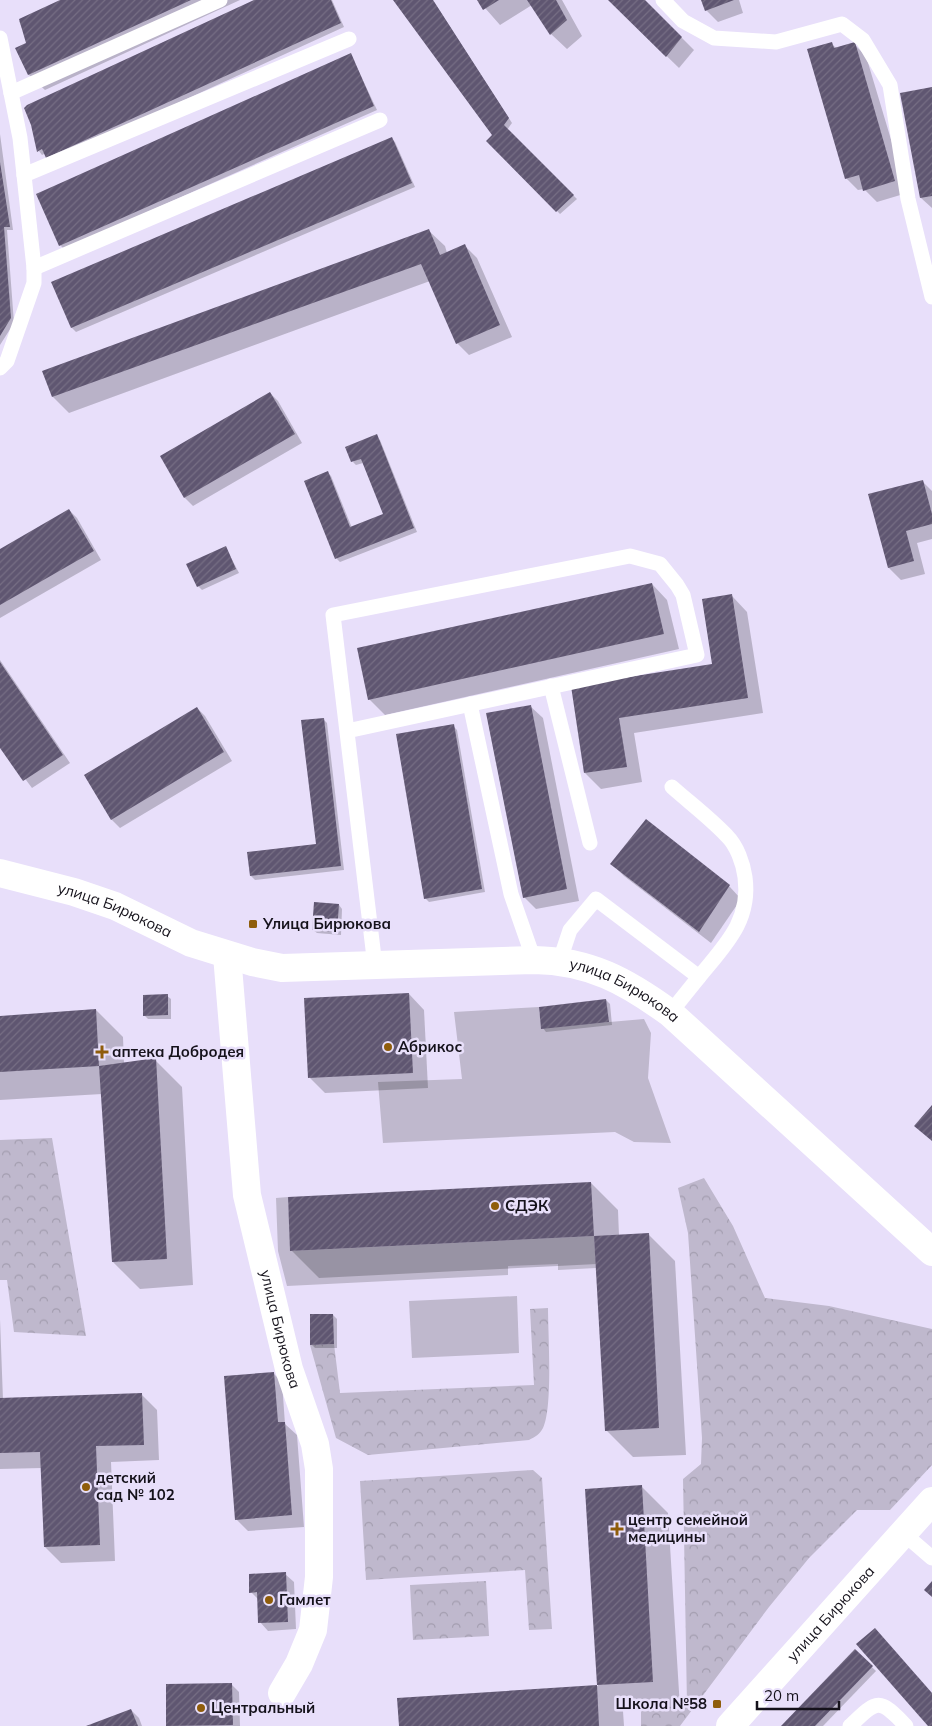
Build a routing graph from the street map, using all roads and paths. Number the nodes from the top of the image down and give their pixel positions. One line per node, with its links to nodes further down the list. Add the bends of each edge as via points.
1 (220, 0): 5 (lane)
2 (663, 0): 9 (lane, via 683,21 714,38 776,42 842,24 863,40 890,85 908,199)
3 (0, 38): 5 (lane)
4 (350, 39): 7 (lane)
5 (11, 94): 7 (lane)
6 (380, 120): 8 (lane)
7 (24, 175): 8 (lane)
8 (34, 268): 10 (lane, via 34,283 7,361)
9 (932, 297)
10 (0, 368)
11 (551, 686): 12 (lane); 13 (lane, via 697,655 683,595 660,564 630,556 332,615); 15 (lane)
12 (470, 704): 13 (lane); 18 (lane, via 511,894)
13 (346, 730): 19 (lane)
14 (672, 787): 20 (lane, via 728,837 743,864 747,895 741,921)
15 (590, 842)
16 (0, 873): 17 (street, улица Бирюкова, via 115,906 191,943)
17 (227, 955): 19 (street, улица Бирюкова, via 282,968); 26 (street, улица Бирюкова, via 247,1195 289,1369 315,1444 319,1469 319,1577 313,1630)
18 (547, 960): 19 (street, улица Бирюкова); 20 (lane, via 596,899); 21 (street, улица Бирюкова, via 592,967 634,987)
19 (375, 966)
20 (699, 977): 21 (lane)
21 (670, 1012): 22 (street, улица Бирюкова)
22 (932, 1252)
23 (932, 1501): 24 (street, улица Бирюкова)
24 (903, 1533): 25 (lane); 27 (street, улица Бирюкова)
25 (932, 1558)
26 (282, 1693)
27 (730, 1726)
28 (850, 1726): 29 (lane, via 871,1706 879,1704 891,1710)
29 (906, 1726)

